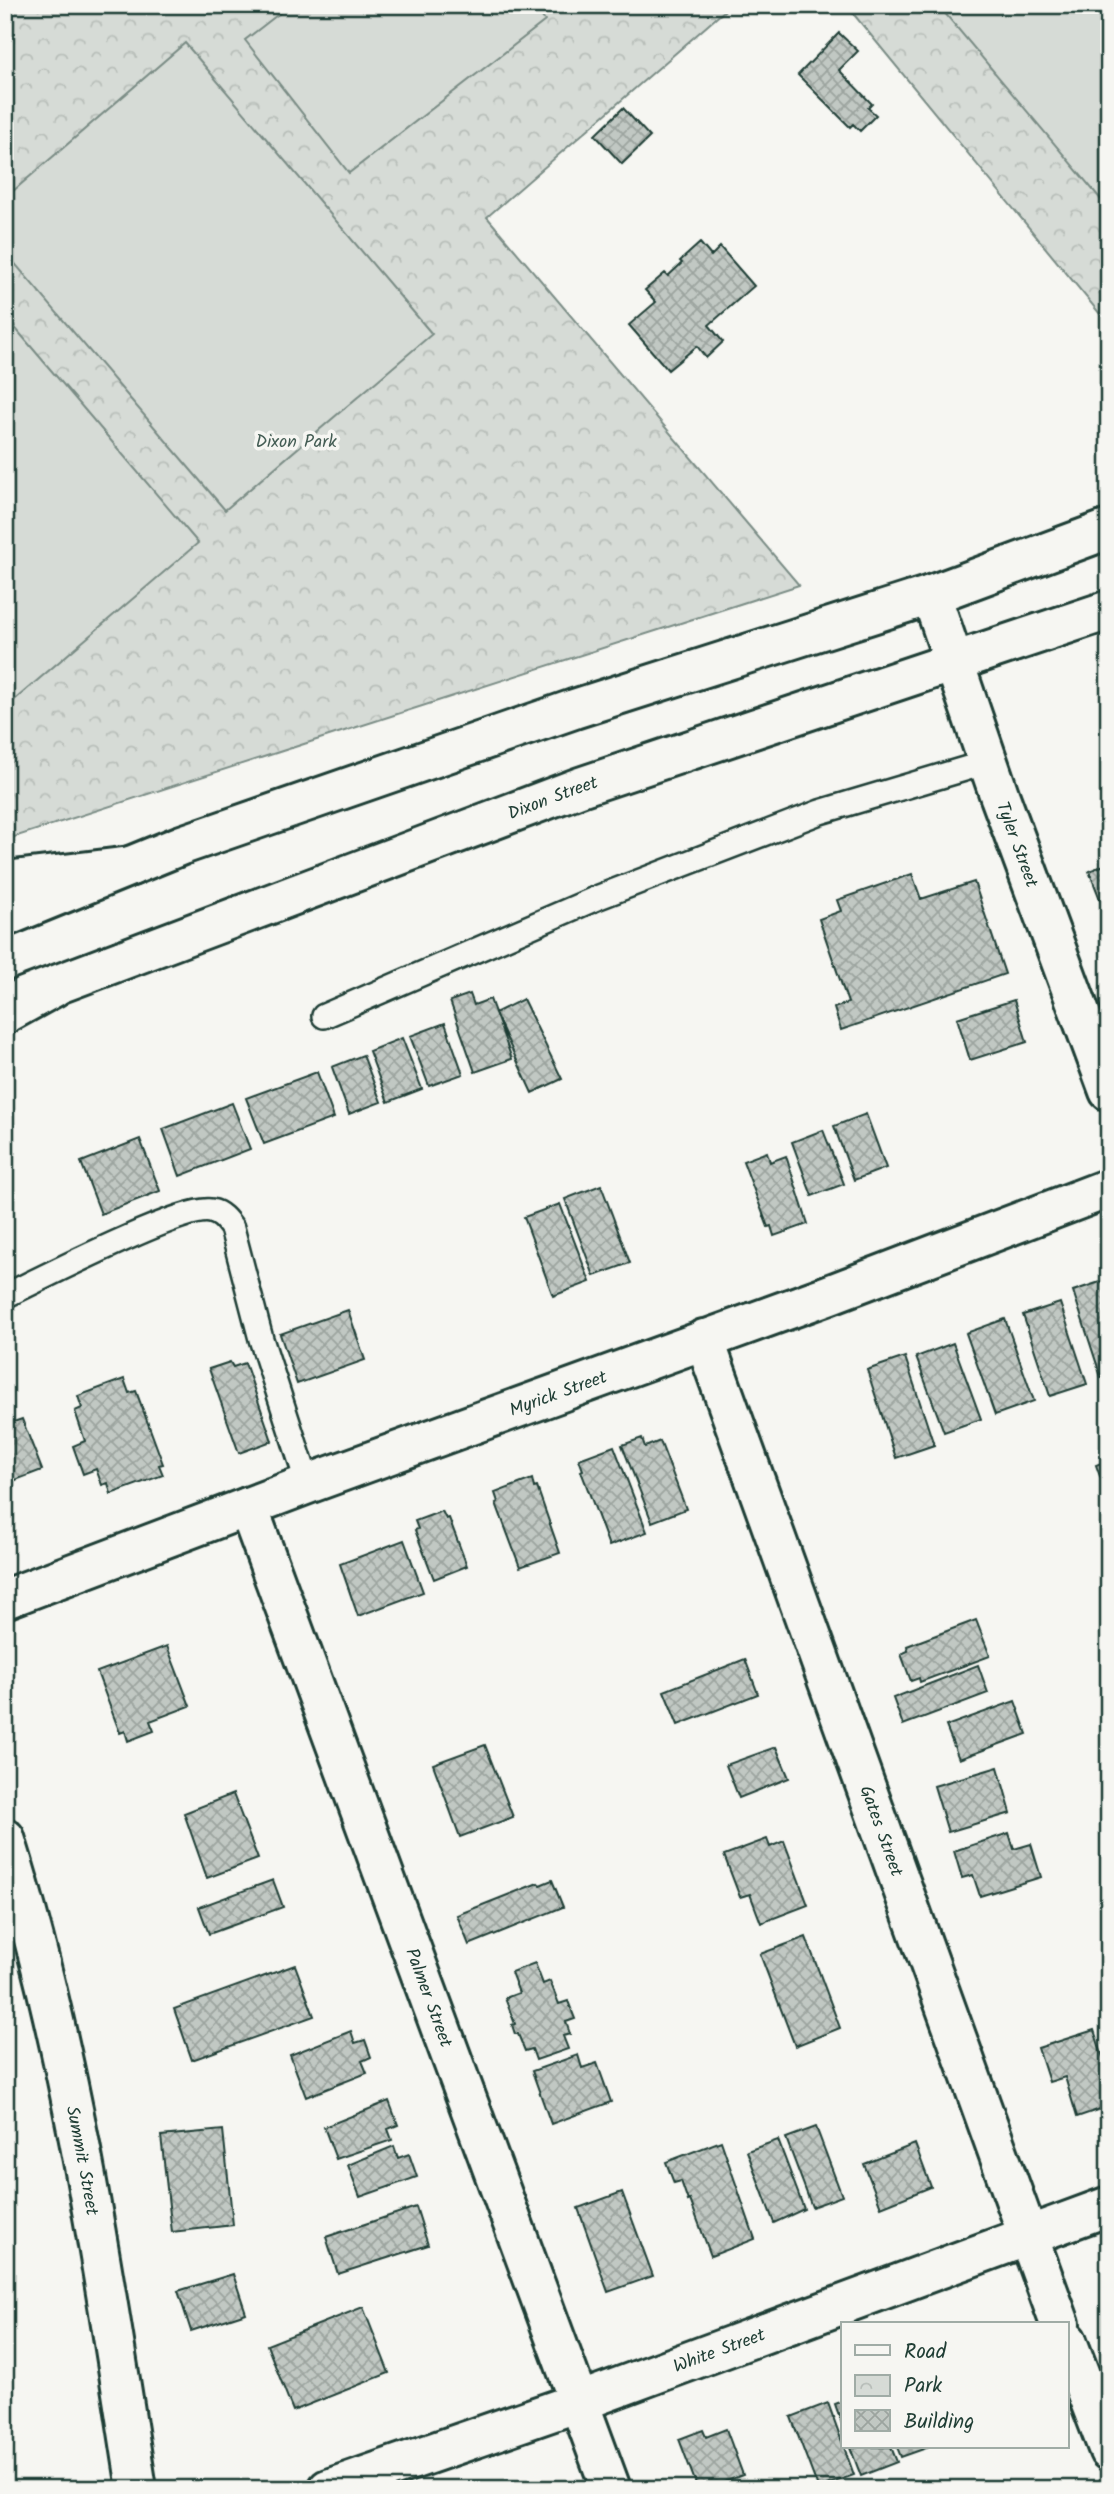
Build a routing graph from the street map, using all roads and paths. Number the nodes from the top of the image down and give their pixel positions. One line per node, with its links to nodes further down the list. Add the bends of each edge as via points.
1 (1109, 529): 2 (main road)
2 (931, 595): 4 (main road, Tyler Street); 6 (main road, via 574,709)
3 (1109, 610): 4 (main road, Dixon Street)
4 (953, 663): 5 (main road, Tyler Street); 9 (main road, Dixon Street, via 580,787)
5 (988, 762): 12 (lane, via 820,812 599,897); 13 (main road, Tyler Street)
6 (131, 866): 7 (main road); 8 (main road)
7 (5, 881)
8 (5, 917)
9 (54, 986): 10 (main road, Dixon Street); 11 (main road)
10 (5, 1004)
11 (5, 1014)
12 (324, 1016)
13 (1109, 1091)
14 (1109, 1188): 16 (main road, Myrick Street)
15 (5, 1296): 17 (lane, via 189,1213 210,1210 222,1216 232,1228 261,1339)
16 (704, 1339): 17 (main road, Myrick Street); 22 (main road, Gates Street)
17 (309, 1484): 18 (main road, Myrick Street)
18 (248, 1507): 19 (main road, Myrick Street); 25 (main road, Palmer Street)
19 (5, 1599)
20 (5, 1838): 27 (main road, Summit Street, via 52,2012 103,2264)
21 (1109, 2206): 22 (main road, White Street)
22 (1027, 2237): 23 (main road, Gates Street); 25 (main road, White Street)
23 (1059, 2322)
24 (1068, 2344): 26 (main road)
25 (579, 2402): 28 (main road, White Street); 29 (main road, Palmer Street)
26 (1109, 2451)
27 (137, 2489)
28 (328, 2489)
29 (611, 2489)

